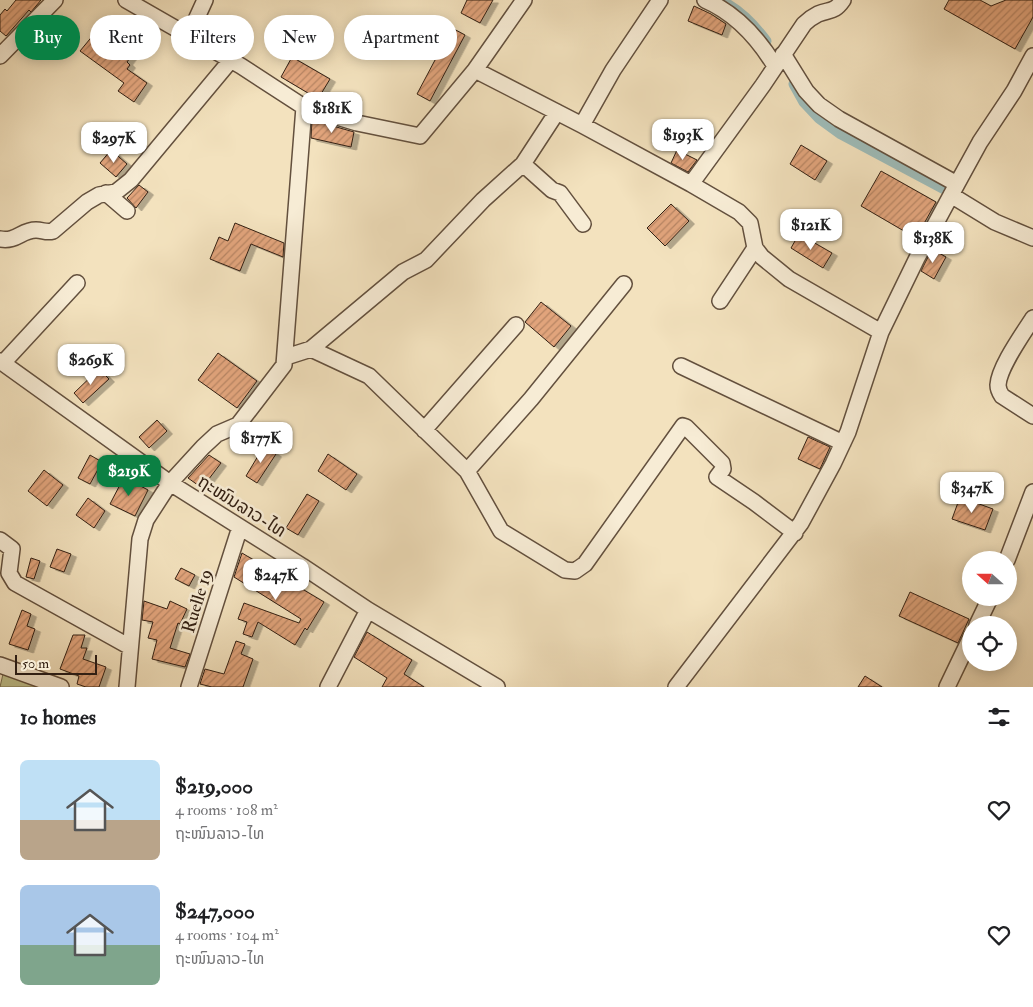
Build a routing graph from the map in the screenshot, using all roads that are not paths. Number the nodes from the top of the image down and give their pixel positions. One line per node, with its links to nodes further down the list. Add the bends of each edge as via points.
1 (55, 0): 10 (street)
2 (205, 0): 8 (street)
3 (524, 0): 14 (street)
4 (660, 0): 17 (street, via 613,70)
5 (705, 0): 13 (street, via 736,18 768,54)
6 (843, 0): 13 (street, via 837,9 820,13 804,24)
7 (133, 2): 9 (street)
8 (198, 15)
9 (171, 25)
10 (0, 56)
11 (1033, 56): 20 (street)
12 (231, 60): 15 (street); 21 (street, via 131,180 116,192)
13 (779, 60): 19 (street); 20 (street, via 832,114)
14 (475, 70): 15 (street, via 420,136 357,123); 16 (street)
15 (304, 107): 34 (street)
16 (557, 112): 17 (street); 18 (street)
17 (582, 125): 19 (street)
18 (523, 164): 23 (street, via 552,190 560,193); 33 (street, via 483,200 426,260 403,272)
19 (691, 184): 26 (street, via 750,222)
20 (954, 189): 24 (street, via 995,222); 32 (street)
21 (106, 193): 22 (street); 25 (street, via 87,202 53,231 37,230 10,241)
22 (127, 211)
23 (583, 224)
24 (1033, 238)
25 (0, 239)
26 (755, 248): 29 (street); 32 (street, via 789,279)
27 (76, 283): 35 (street)
28 (624, 284): 40 (street)
29 (720, 301)
30 (1033, 318): 37 (street, via 1004,367 998,385 1002,396)
31 (516, 325): 38 (street)
32 (881, 332): 39 (street)
33 (310, 349): 34 (street); 38 (street, via 369,376)
34 (286, 357): 41 (street, via 284,365 238,425 217,434)
35 (1, 362): 41 (street, ຖະໜົນລາວ-ໄທ)
36 (681, 366): 39 (street)
37 (1033, 416)
38 (424, 430): 40 (street)
39 (843, 443): 44 (street)
40 (467, 472): 44 (street, via 501,531 565,570 575,572 585,564 680,427 686,426 722,463 723,469 717,477)
41 (170, 483): 43 (street, ຖະໜົນລາວ-ໄທ); 48 (street, via 146,520 140,539)
42 (1033, 492): 46 (street)
43 (240, 526): 47 (street, ຖະໜົນລາວ-ໄທ); 53 (street, Ruelle 19)
44 (795, 533): 56 (street)
45 (0, 540): 48 (street, via 12,549 9,573 15,583)
46 (1010, 551)
47 (368, 610): 54 (street); 55 (street, ຖະໜົນລາວ-ໄທ)
48 (130, 647): 52 (street)
49 (962, 656): 57 (street)
50 (0, 665): 51 (street)
51 (61, 687)
52 (127, 687)
53 (189, 687)
54 (328, 687)
55 (498, 687)
56 (676, 687)
57 (947, 687)

